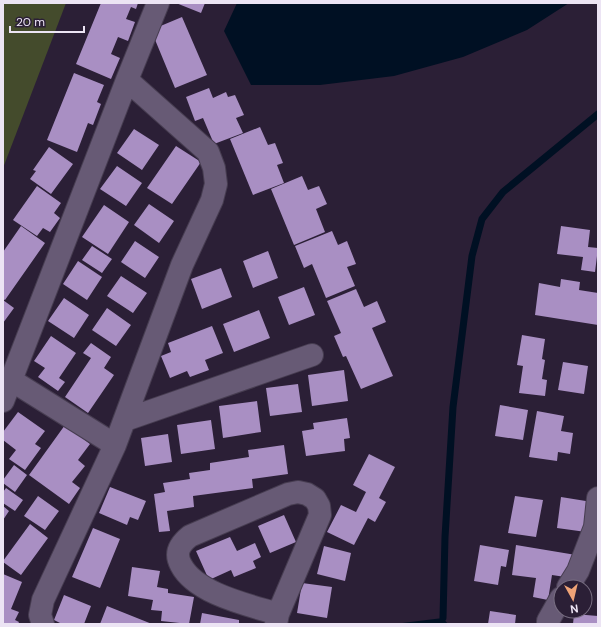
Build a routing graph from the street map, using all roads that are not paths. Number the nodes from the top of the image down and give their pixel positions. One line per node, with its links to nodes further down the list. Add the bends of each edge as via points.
1 (158, 3): 2 (street)
2 (127, 80): 4 (street); 6 (street, via 208,152 216,184 212,200 182,265)
3 (312, 355): 6 (street)
4 (11, 380): 5 (street); 7 (street)
5 (3, 401)
6 (125, 420): 7 (street)
7 (115, 445): 12 (street, via 43,600 40,615)
8 (598, 498): 9 (street, via 595,527)
9 (573, 579)
10 (553, 612): 13 (street)
11 (277, 619): 11 (street, via 206,588 184,570 178,552 181,543 190,536 278,497 298,492 314,499 319,506 320,515)
12 (43, 624)
13 (548, 624)

